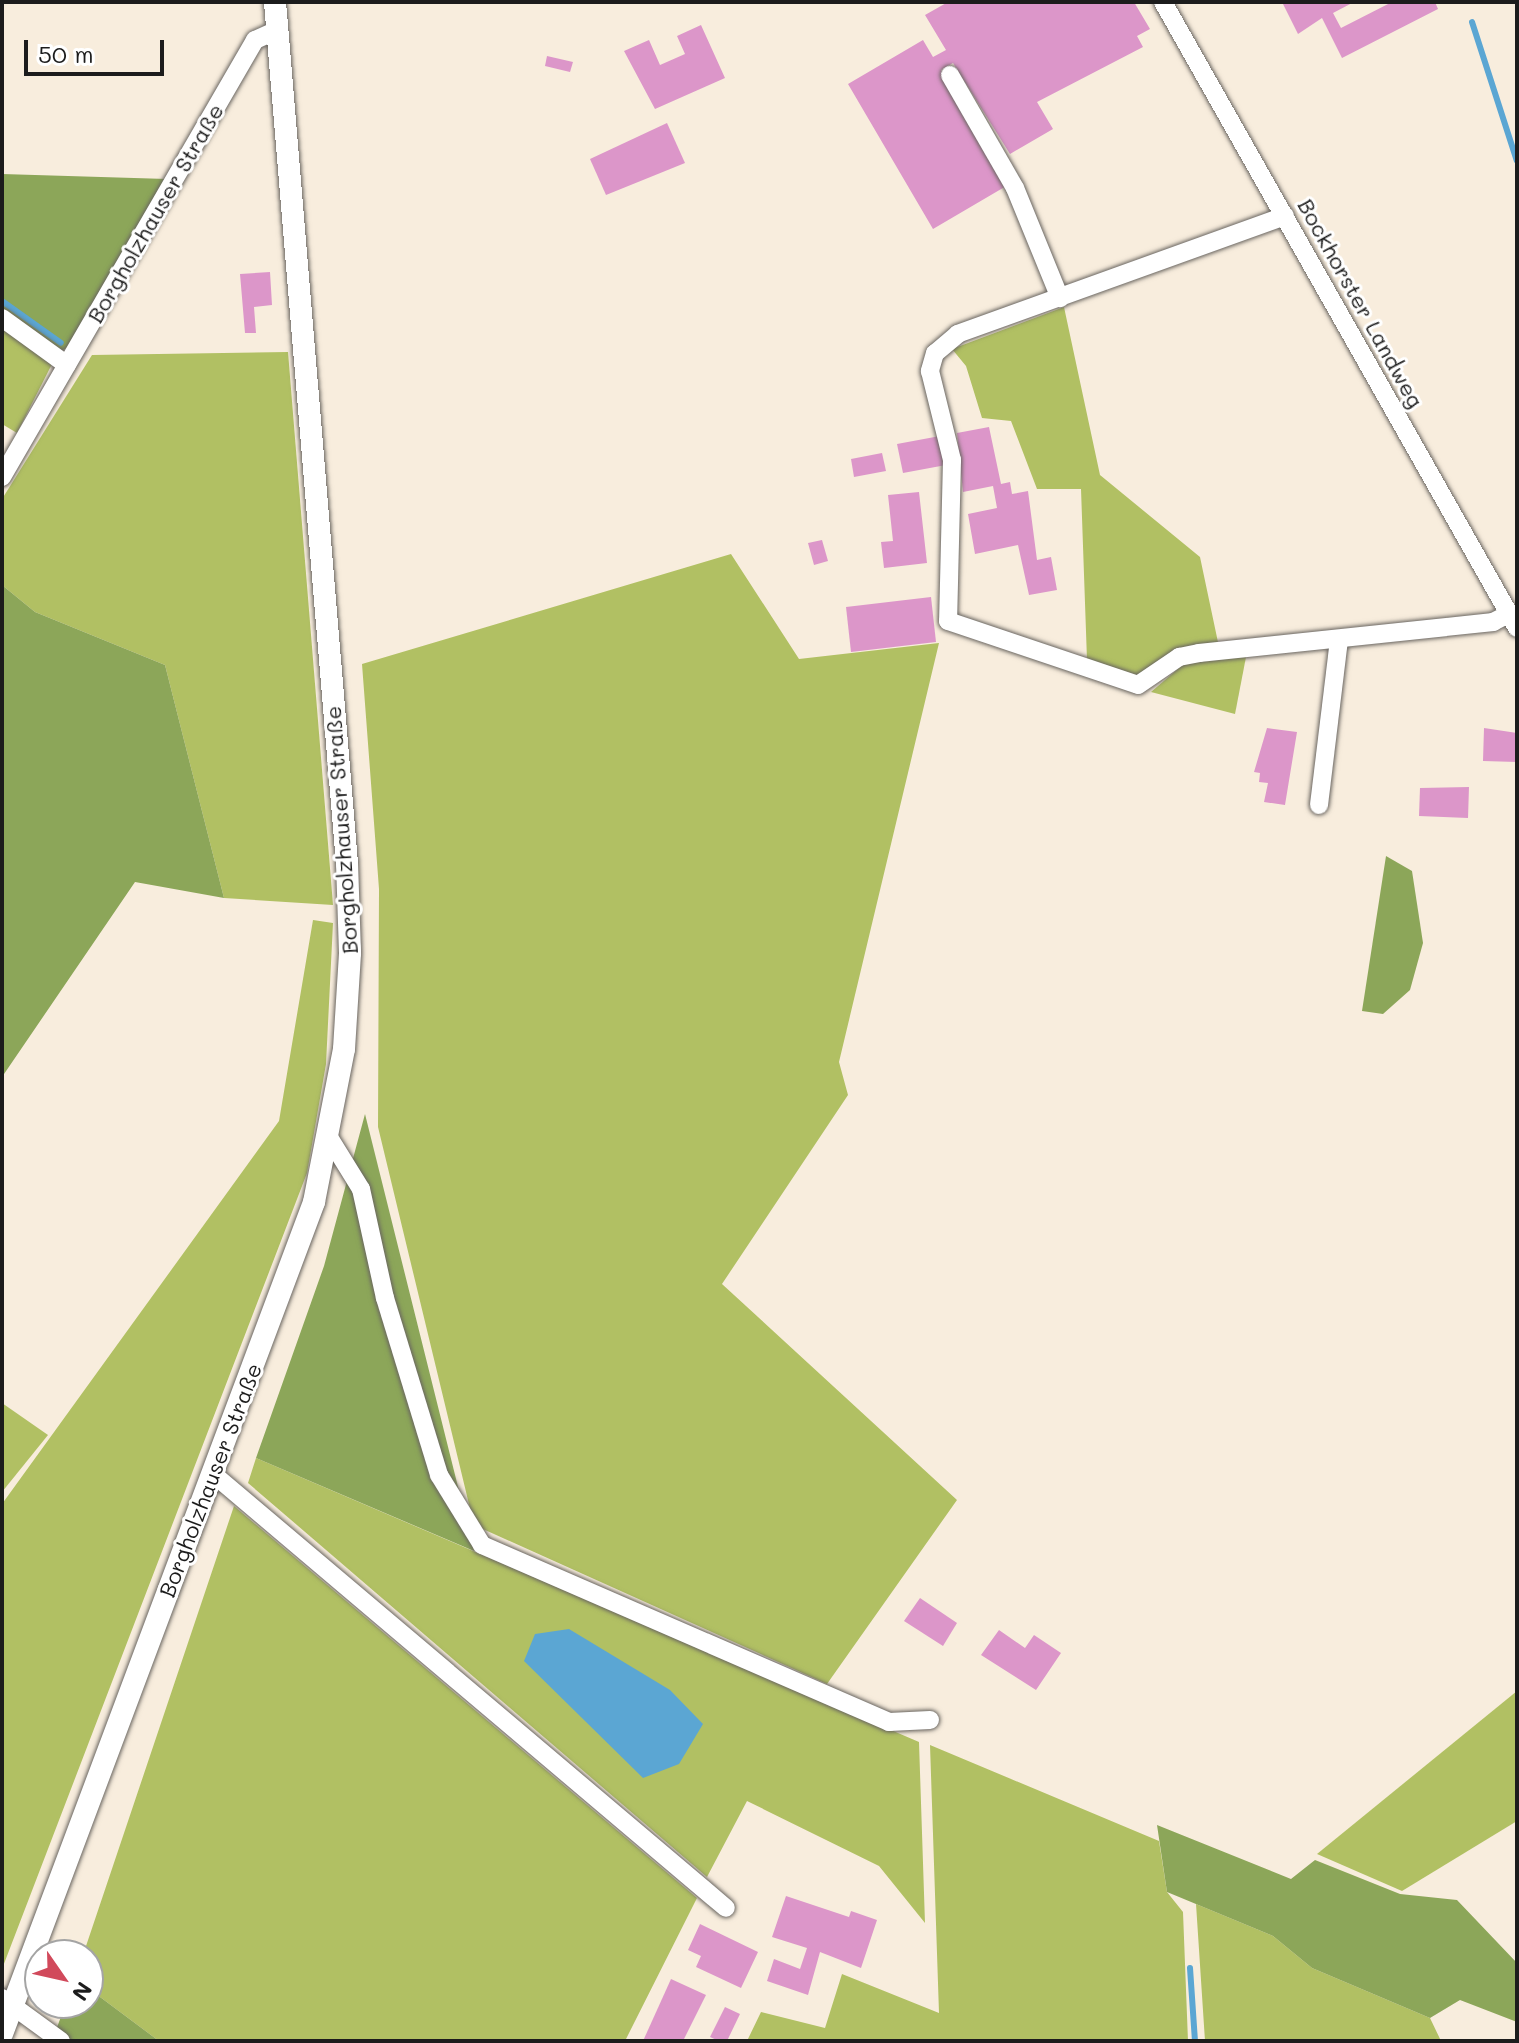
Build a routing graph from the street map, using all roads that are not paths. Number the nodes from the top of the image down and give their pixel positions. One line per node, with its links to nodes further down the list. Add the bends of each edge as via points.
1 (275, 2): 3 (main road, Borgholzhauser Straße)
2 (1163, 2): 5 (street, Bockhorster Landweg)
3 (277, 30): 8 (street, Borgholzhauser Straße, via 255,40); 13 (main road, Borgholzhauser Straße, via 347,878 350,953 344,1049)
4 (950, 75): 6 (street, via 1015,188)
5 (1285, 216): 6 (street); 10 (street, Bockhorster Landweg)
6 (1060, 298): 11 (street, via 958,334 935,353 930,371 952,460 948,621 1138,685 1179,657)
7 (2, 318): 8 (street)
8 (67, 365): 9 (street, Borgholzhauser Straße)
9 (2, 477)
10 (1513, 621): 11 (street)
11 (1339, 639): 12 (street)
12 (1319, 805)
13 (330, 1139): 14 (main road, Borgholzhauser Straße, via 292,1265); 15 (street, via 361,1189 385,1298 439,1475 482,1545 889,1722)
14 (212, 1473): 16 (street); 17 (main road, Borgholzhauser Straße)
15 (930, 1720)
16 (726, 1908)
17 (7, 2002): 18 (main road, Borgholzhauser Straße); 19 (street)
18 (2, 2034)
19 (61, 2041)

